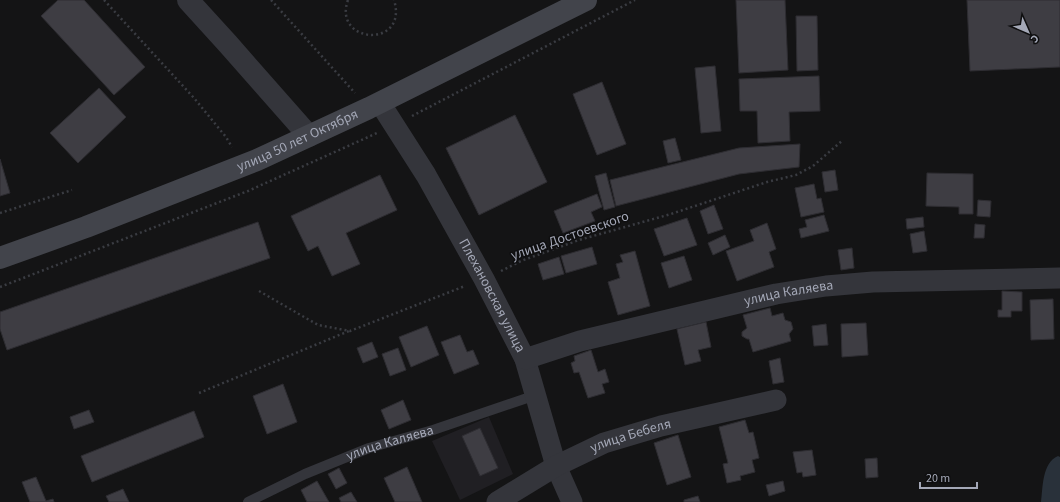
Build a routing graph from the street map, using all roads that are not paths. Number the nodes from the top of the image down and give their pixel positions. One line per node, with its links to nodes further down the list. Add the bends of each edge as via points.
1 (188, 0): 4 (street)
2 (586, 0): 3 (main road, улица 50 лет Октября)
3 (374, 106): 4 (main road, улица 50 лет Октября); 7 (street, Плехановская улица, via 426,175)
4 (309, 136): 5 (main road, улица 50 лет Октября, via 86,227)
5 (0, 258)
6 (1060, 278): 7 (street, улица Каляева, via 873,282 826,286 776,294 580,341)
7 (525, 359): 8 (street, Плехановская улица)
8 (536, 395): 10 (street, Плехановская улица); 11 (lane, улица Каляева, via 433,430 369,448 305,474)
9 (776, 400): 10 (street, улица Бебеля, via 661,426 604,443)
10 (556, 466): 12 (street, улица Бебеля); 13 (street, Плехановская улица)
11 (248, 502)
12 (497, 502)
13 (572, 502)

